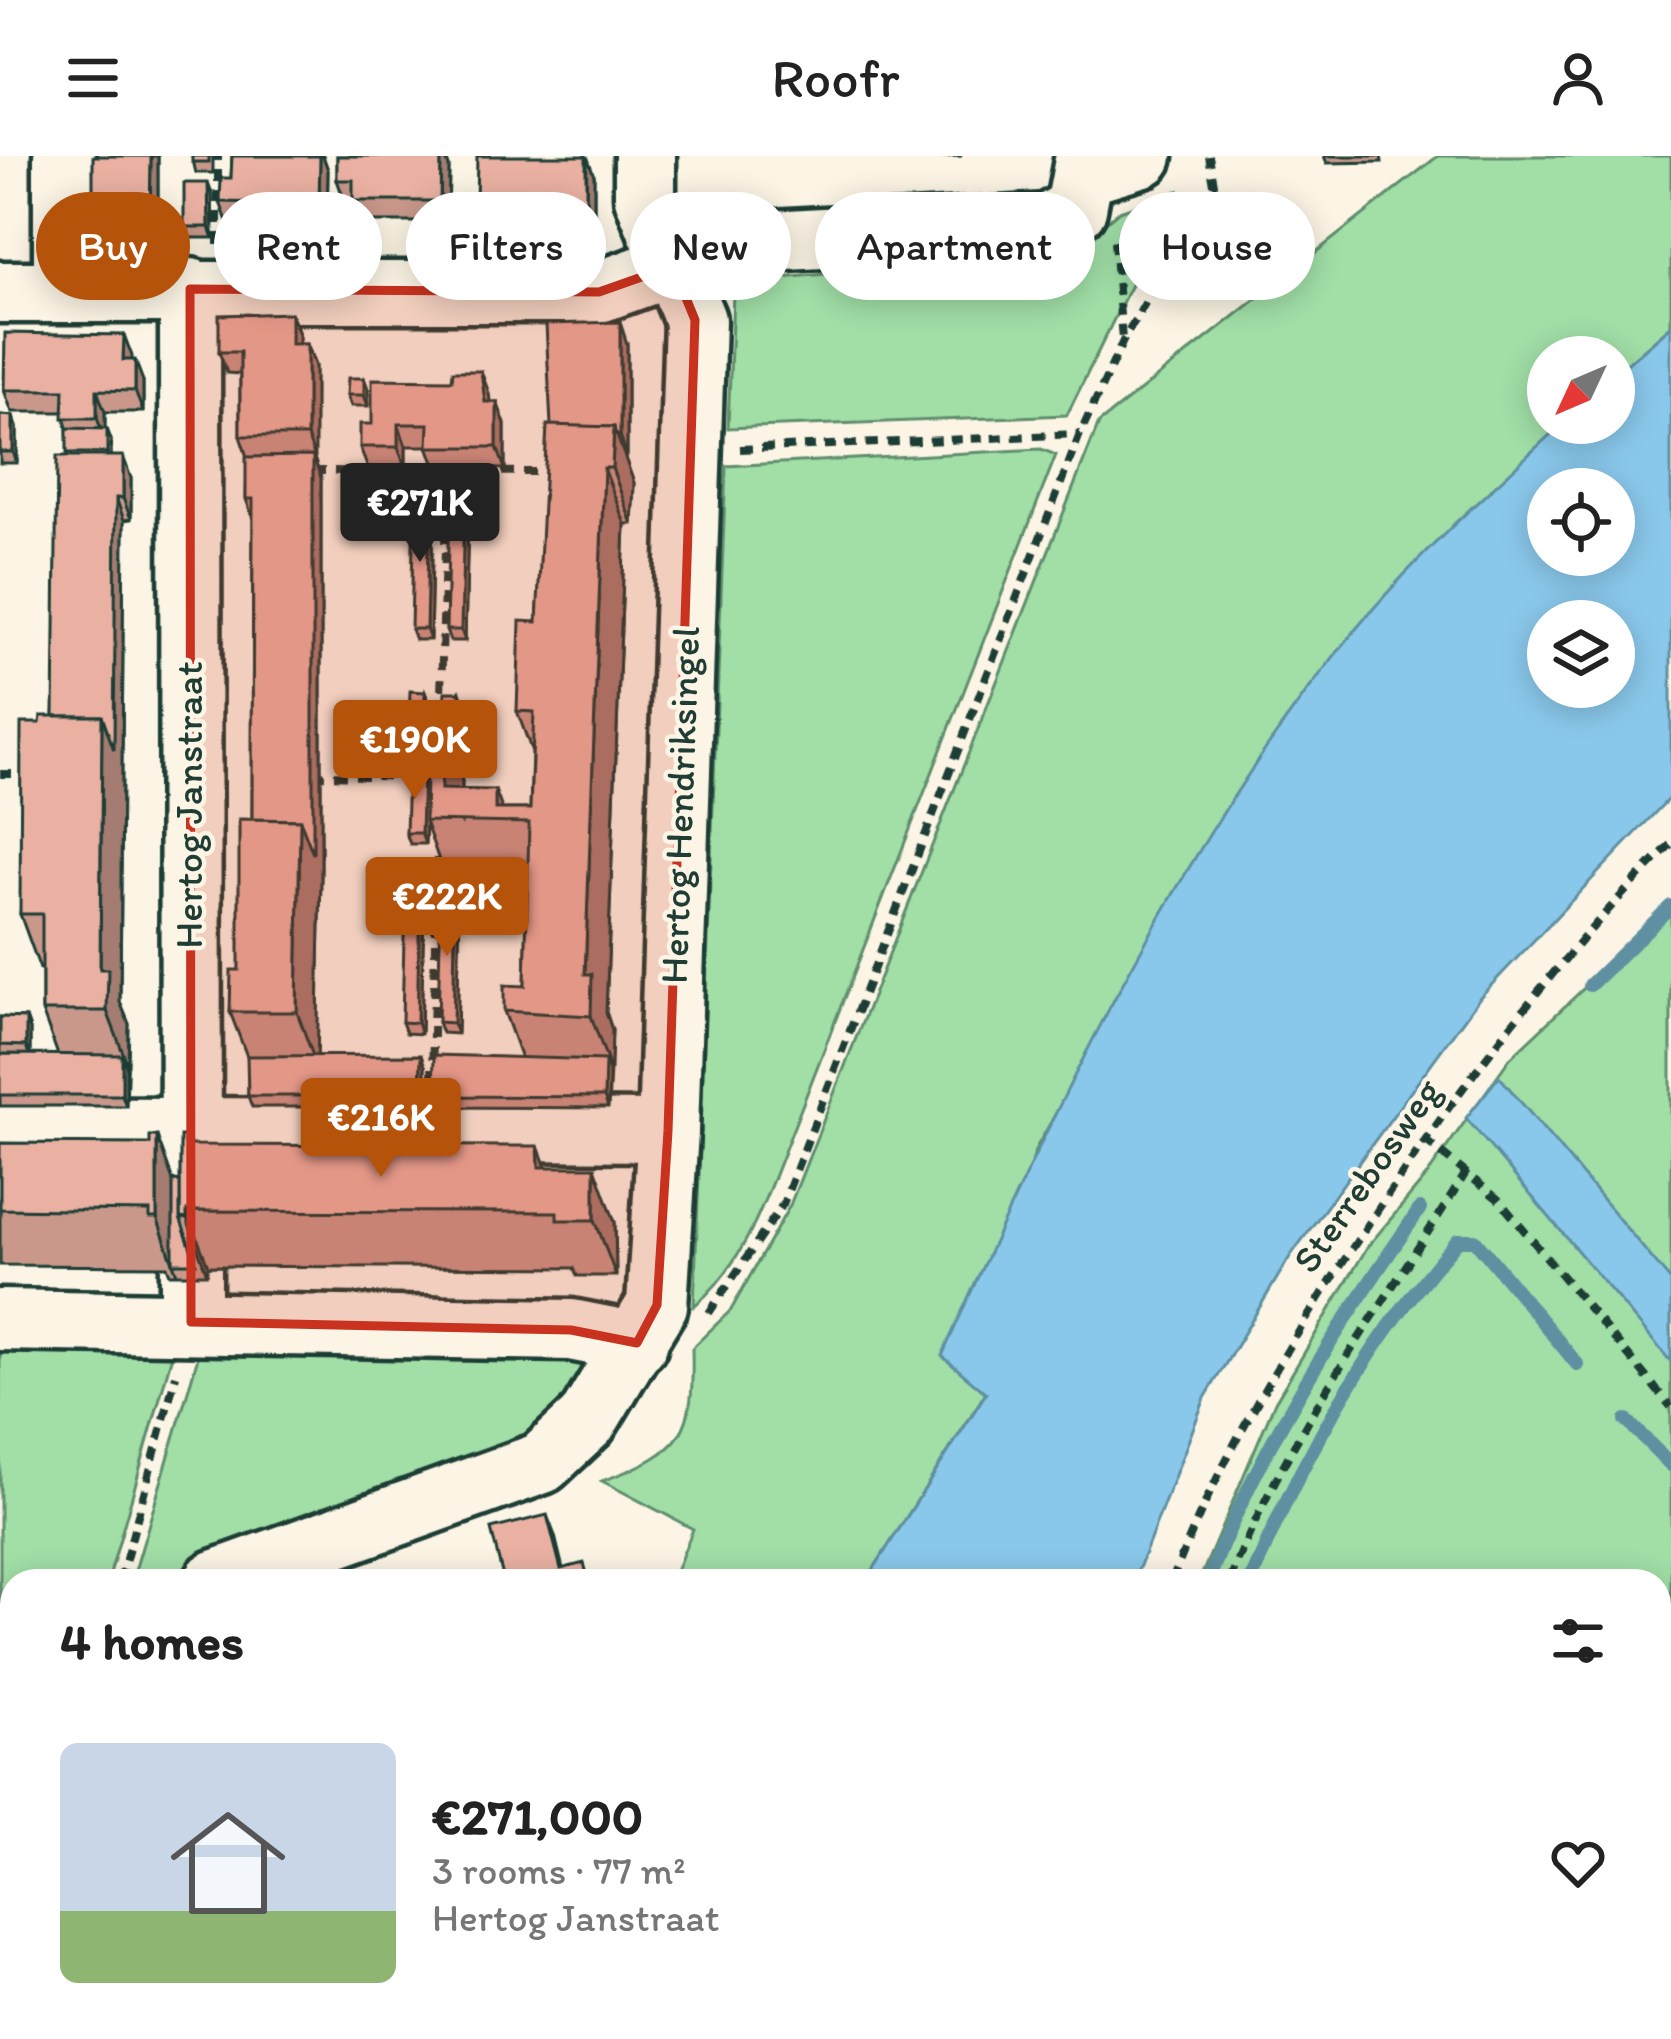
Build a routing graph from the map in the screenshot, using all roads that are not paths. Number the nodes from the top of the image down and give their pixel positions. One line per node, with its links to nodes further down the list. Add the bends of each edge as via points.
1 (64, 156): 5 (street)
2 (645, 156): 6 (street, Hertog Hendriksingel)
3 (1142, 156): 4 (street)
4 (1083, 179): 7 (street, via 1048,225)
5 (64, 192)
6 (645, 192)
7 (791, 241)
8 (630, 281): 10 (street, via 599,292)
9 (190, 289): 10 (street)
10 (204, 289): 15 (street, Hertog Janstraat)
11 (36, 291): 12 (street)
12 (0, 292)
13 (687, 300): 16 (street, Hertog Hendriksingel, via 695,320)
14 (0, 1127): 15 (street)
15 (187, 1128): 16 (street); 18 (street, Hertog Janstraat)
16 (668, 1132): 19 (street, Hertog Hendriksingel, via 656,1305)
17 (0, 1320): 18 (street)
18 (191, 1322): 19 (street, via 571,1330)
19 (637, 1343): 20 (street, Hertog Hendriksingel, via 587,1421 542,1463)
20 (247, 1569)

